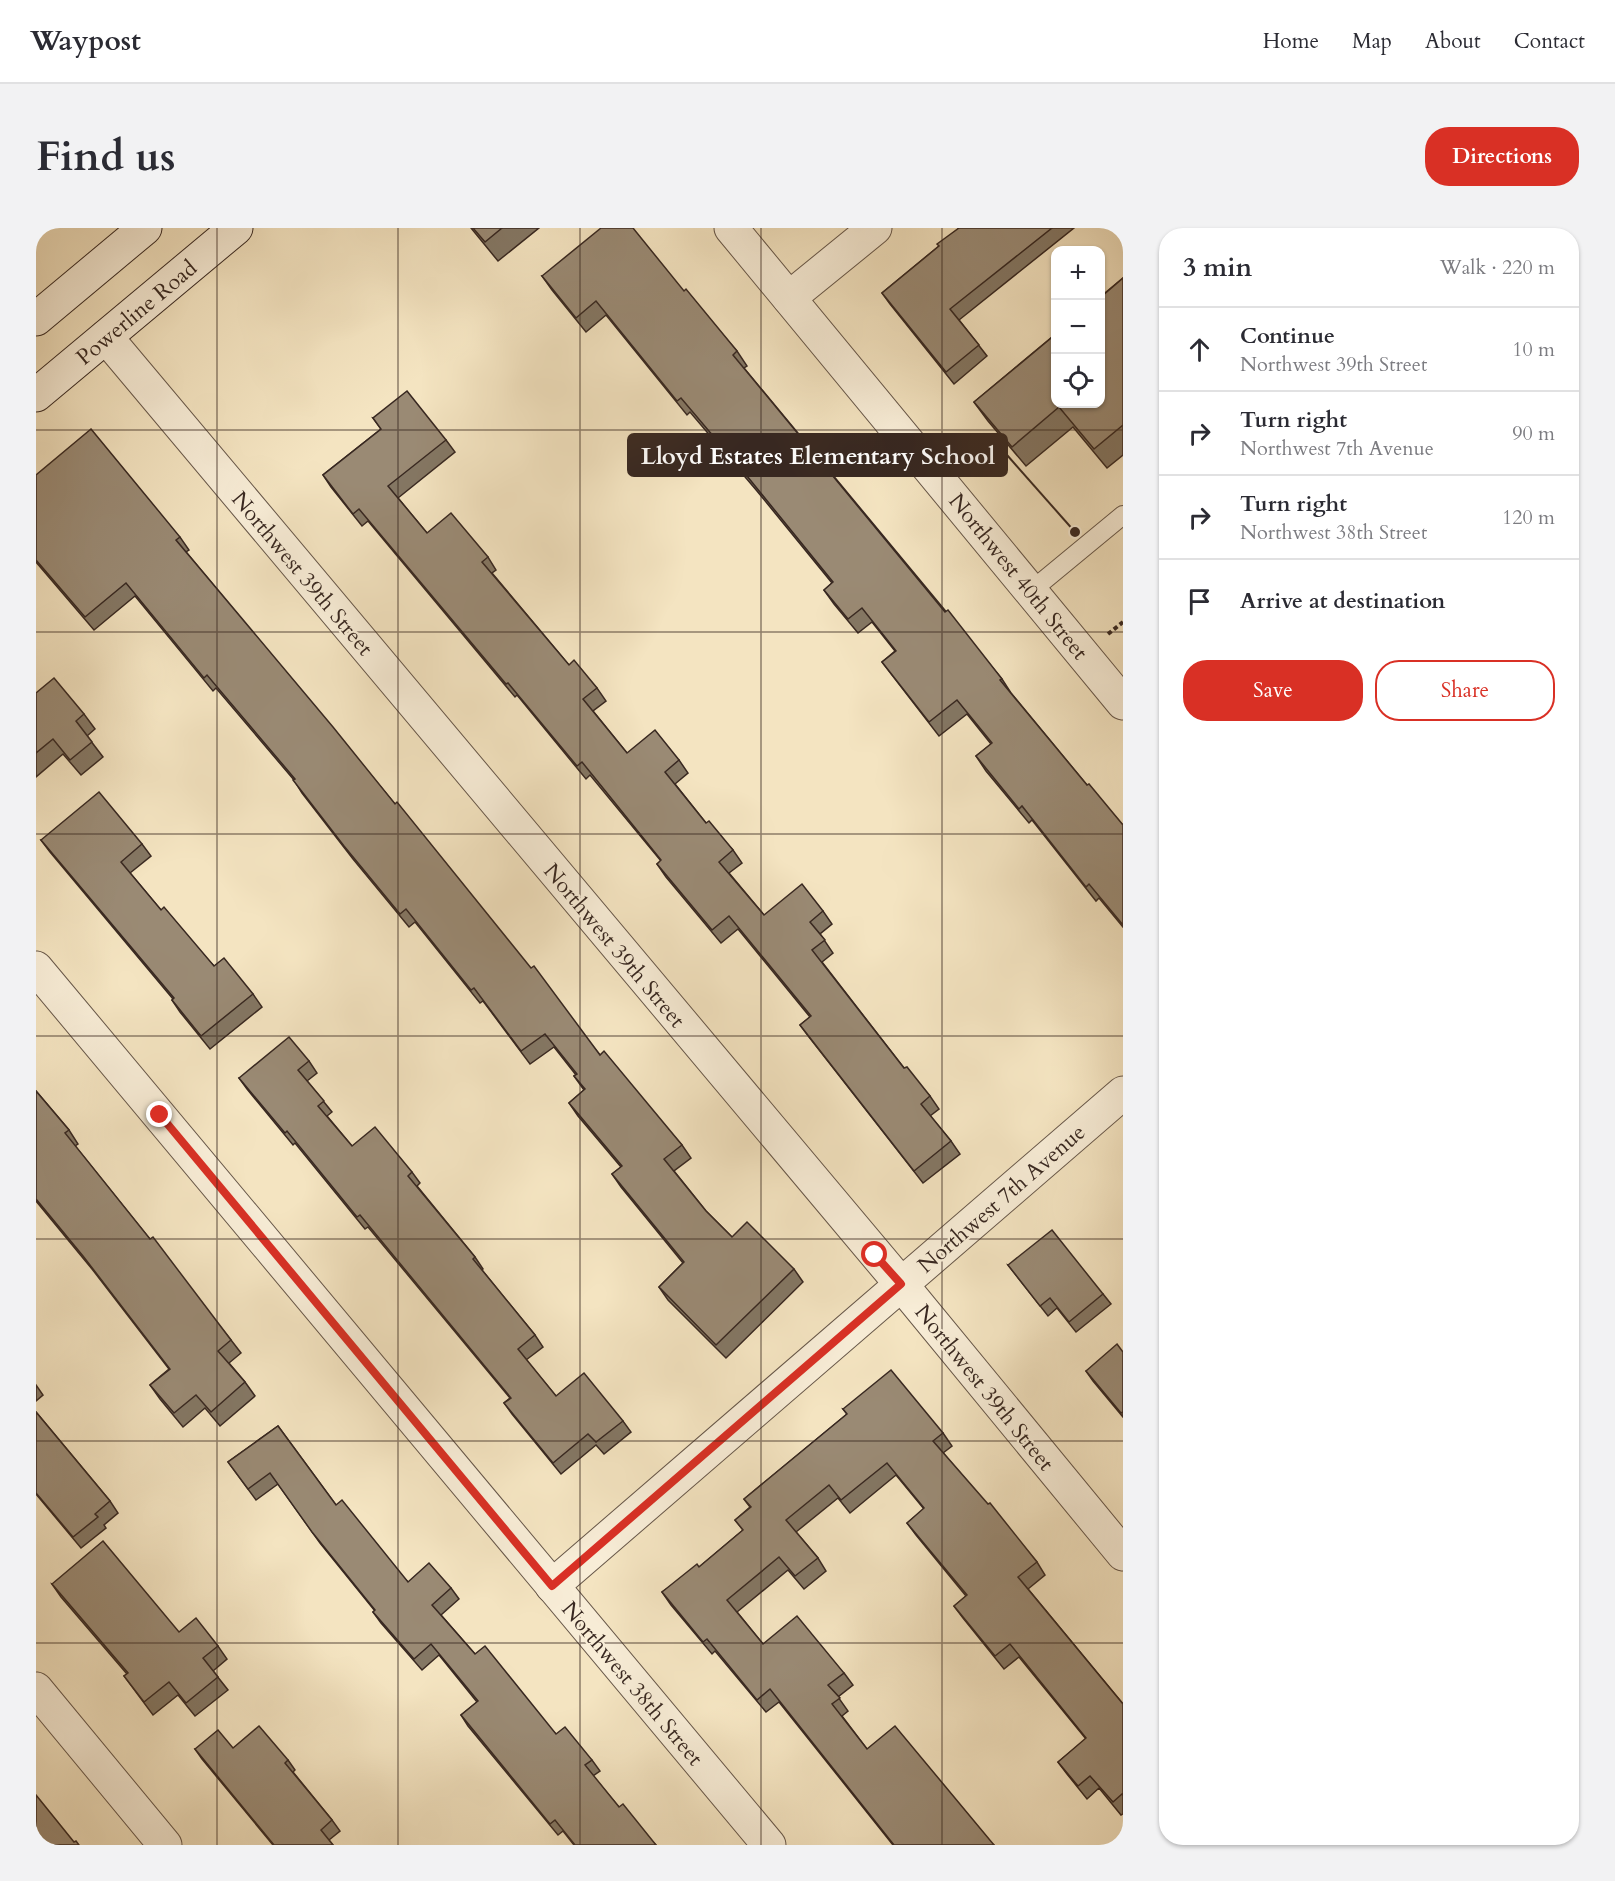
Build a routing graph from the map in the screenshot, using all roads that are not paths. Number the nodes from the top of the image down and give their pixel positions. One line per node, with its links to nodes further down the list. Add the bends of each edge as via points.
1 (236, 228): 7 (street, Powerline Road)
2 (731, 228): 5 (street, Northwest 40th Street)
3 (875, 228): 5 (street)
4 (137, 231): 6 (street)
5 (789, 298): 10 (street, Northwest 40th Street)
6 (36, 319)
7 (106, 337): 8 (street, Powerline Road); 14 (street, Northwest 39th Street)
8 (36, 395)
9 (1123, 515): 10 (lane)
10 (1030, 591): 11 (street, Northwest 40th Street)
11 (1123, 703)
12 (36, 968): 16 (street, Northwest 38th Street)
13 (1123, 1093): 14 (street, Northwest 7th Avenue)
14 (901, 1284): 15 (street, Northwest 39th Street); 16 (street, Northwest 7th Avenue)
15 (1123, 1554)
16 (552, 1586): 19 (street, Northwest 38th Street)
17 (36, 1689): 18 (street)
18 (165, 1845)
19 (769, 1845)

